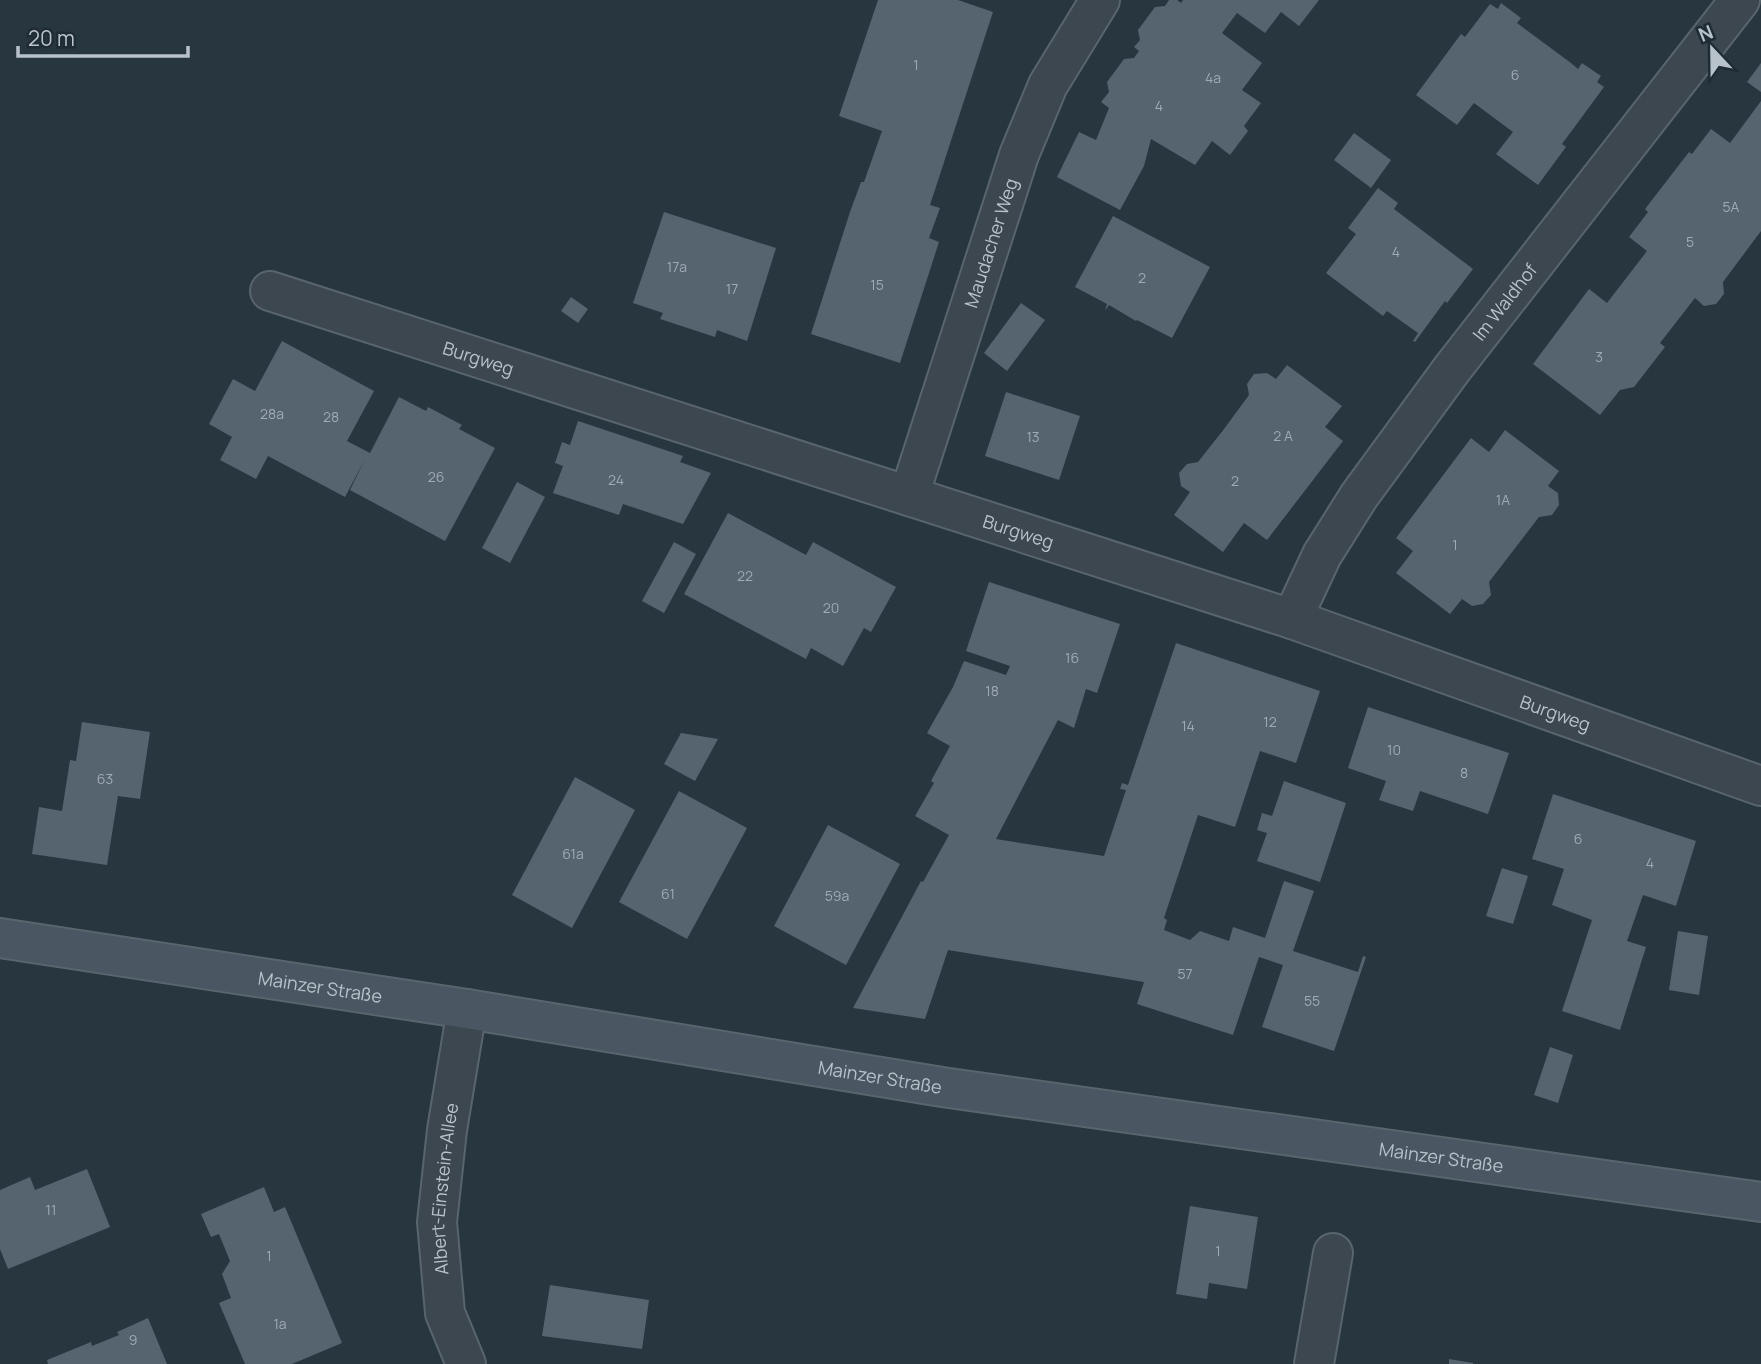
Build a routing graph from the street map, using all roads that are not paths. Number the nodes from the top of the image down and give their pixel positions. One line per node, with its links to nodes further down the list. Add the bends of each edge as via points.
1 (1100, 0): 4 (street, Maudacher Weg, via 1048,85 1019,156)
2 (1740, 0): 5 (street, Im Waldhof, via 1367,485 1322,555)
3 (270, 291): 4 (street, Burgweg)
4 (909, 496): 5 (street, Burgweg)
5 (1292, 620): 6 (street, Burgweg)
6 (1761, 786)
7 (0, 938): 8 (main road, Mainzer Straße)
8 (467, 1009): 9 (main road, Mainzer Straße, via 942,1087); 11 (street, Albert-Einstein-Allee, via 437,1222 445,1313)
9 (1761, 1202)
10 (1333, 1252): 12 (street)
11 (466, 1364)
12 (1314, 1364)

